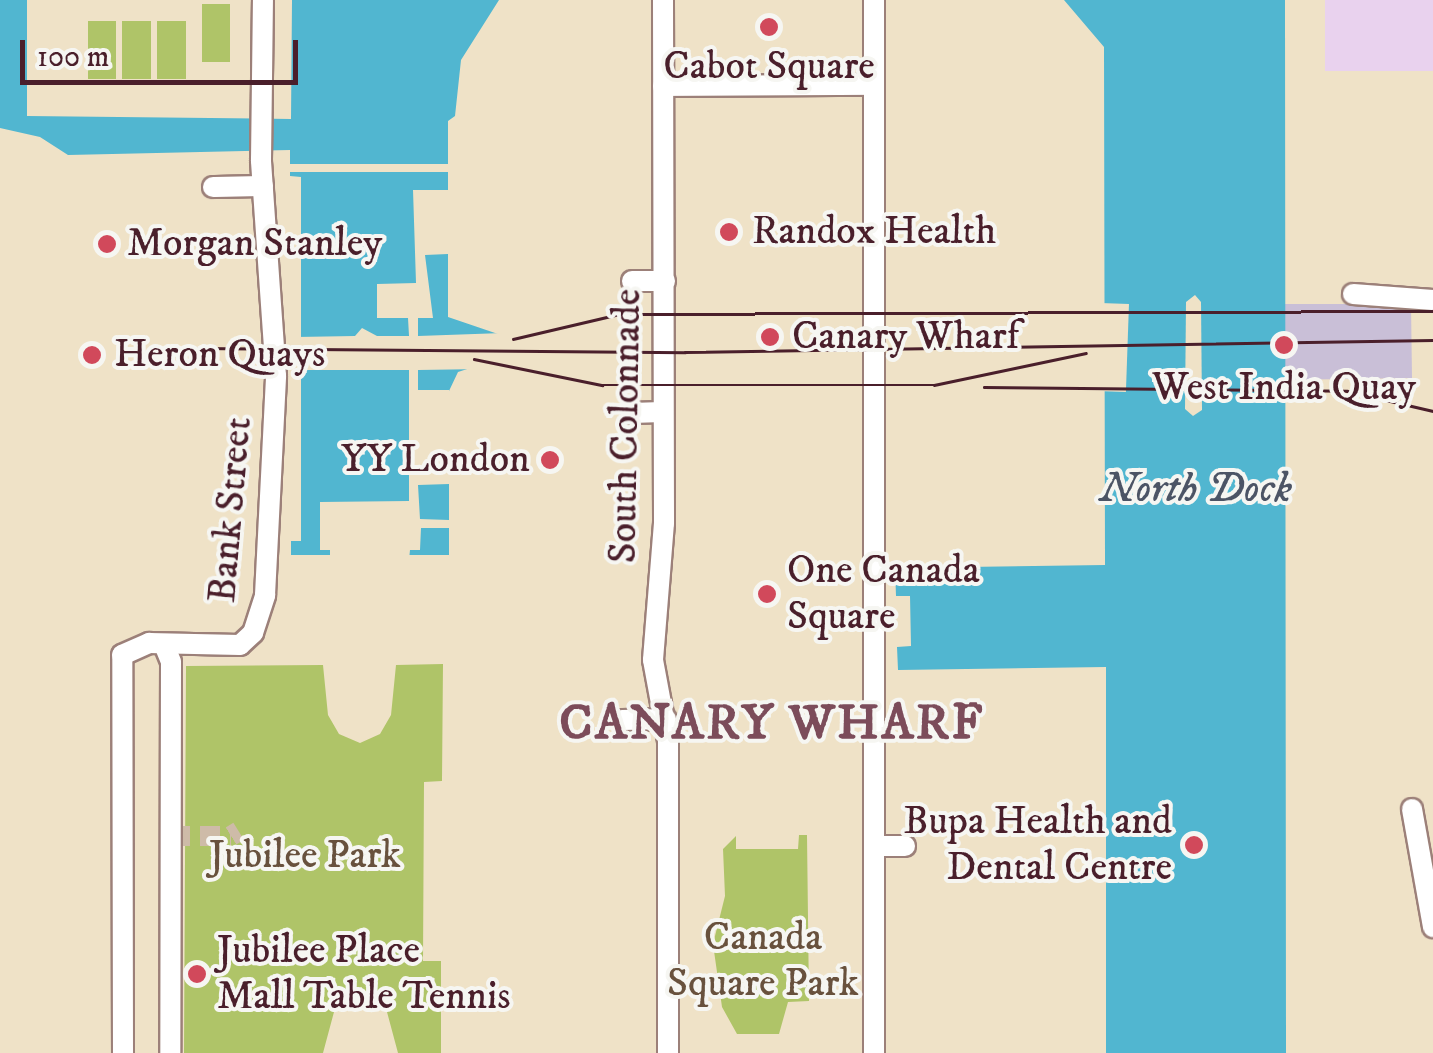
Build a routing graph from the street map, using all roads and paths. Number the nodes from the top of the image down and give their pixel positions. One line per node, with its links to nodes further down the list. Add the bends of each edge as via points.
1 (263, 0): 6 (street, Bank Street)
2 (663, 0): 5 (street)
3 (874, 0): 4 (street)
4 (874, 85): 5 (street); 18 (street, via 881,419)
5 (664, 86): 9 (street, South Colonnade)
6 (263, 186): 7 (street); 14 (street, Bank Street, via 276,376 265,595 245,643)
7 (213, 187)
8 (632, 281): 9 (street)
9 (666, 281): 12 (street, South Colonnade)
10 (1353, 294): 11 (street)
11 (1433, 300)
12 (662, 412): 13 (street); 15 (street, South Colonnade, via 664,523 653,660)
13 (632, 413)
14 (165, 647): 21 (street, Bank Street, via 142,643 122,655); 22 (street, Bank Street, via 172,662)
15 (666, 719): 16 (street); 23 (street, South Colonnade)
16 (622, 720)
17 (1412, 809): 20 (street)
18 (874, 846): 19 (street); 24 (street)
19 (905, 846)
20 (1433, 927)
21 (123, 1053)
22 (170, 1053)
23 (668, 1053)
24 (874, 1053)

